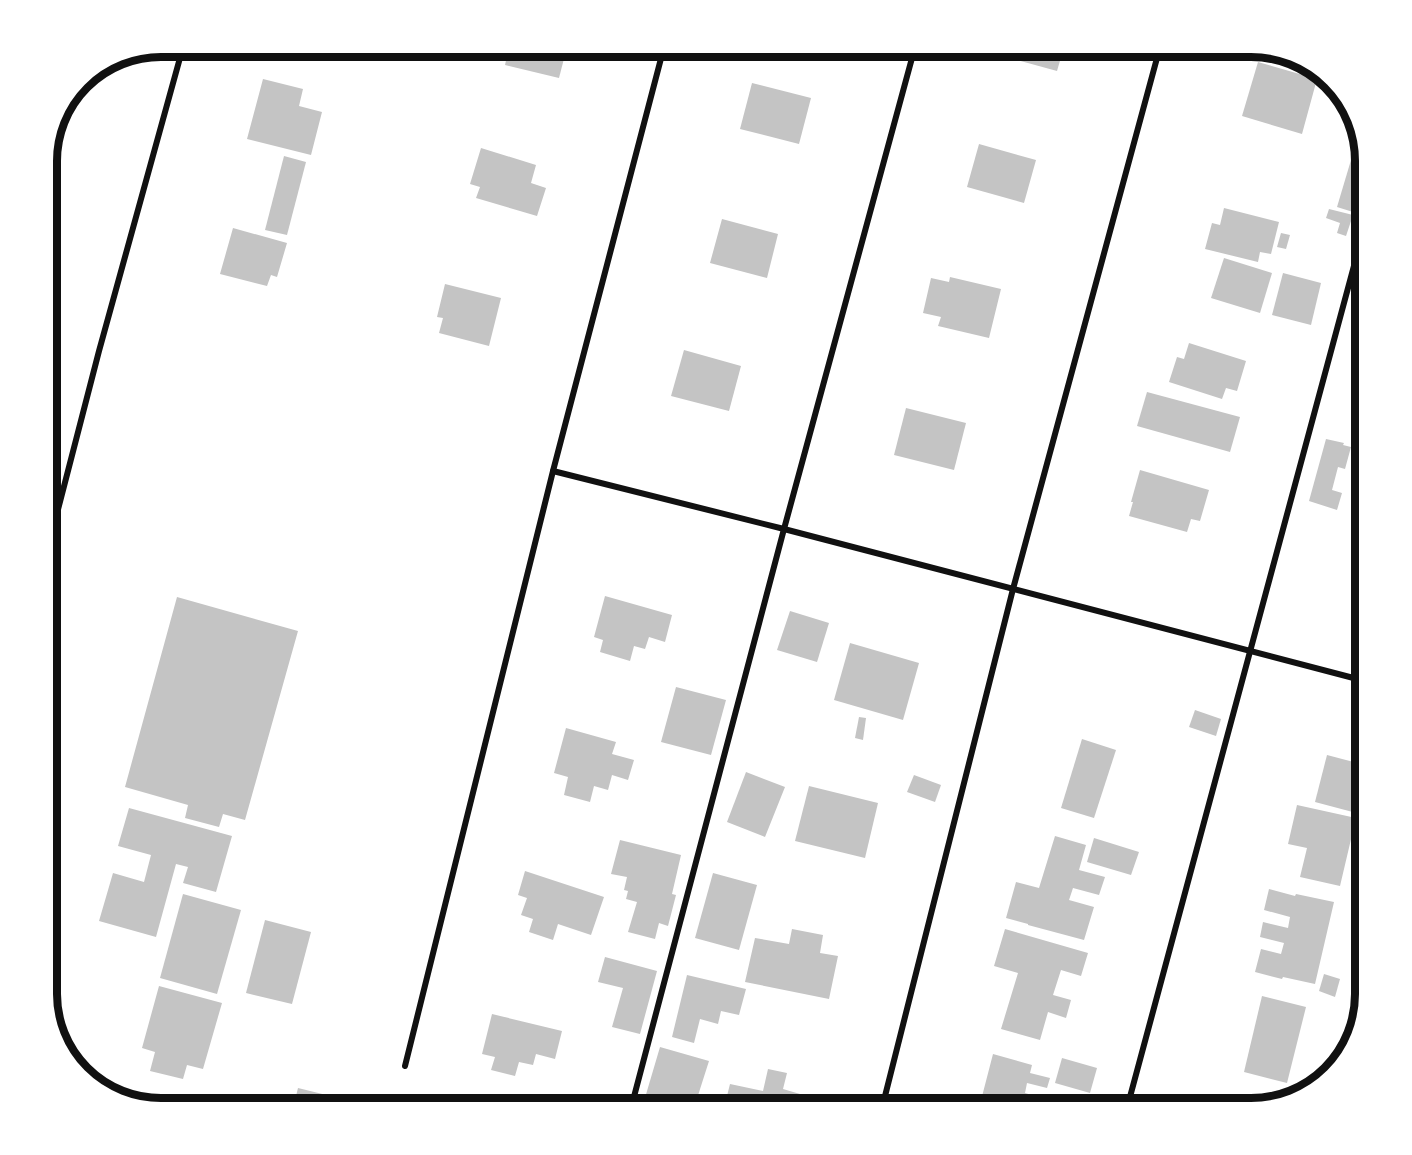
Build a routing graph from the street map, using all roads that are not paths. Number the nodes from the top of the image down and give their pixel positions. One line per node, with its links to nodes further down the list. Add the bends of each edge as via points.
1 (180, 57): 7 (street)
2 (661, 57): 6 (street)
3 (912, 57): 8 (street)
4 (1157, 57): 9 (street)
5 (1355, 262): 10 (street)
6 (553, 471): 8 (street); 12 (street)
7 (57, 513)
8 (784, 530): 9 (street); 13 (street)
9 (1013, 589): 10 (street); 14 (street)
10 (1251, 651): 11 (street); 15 (street)
11 (1355, 678)
12 (405, 1066)
13 (634, 1098)
14 (885, 1098)
15 (1130, 1098)

